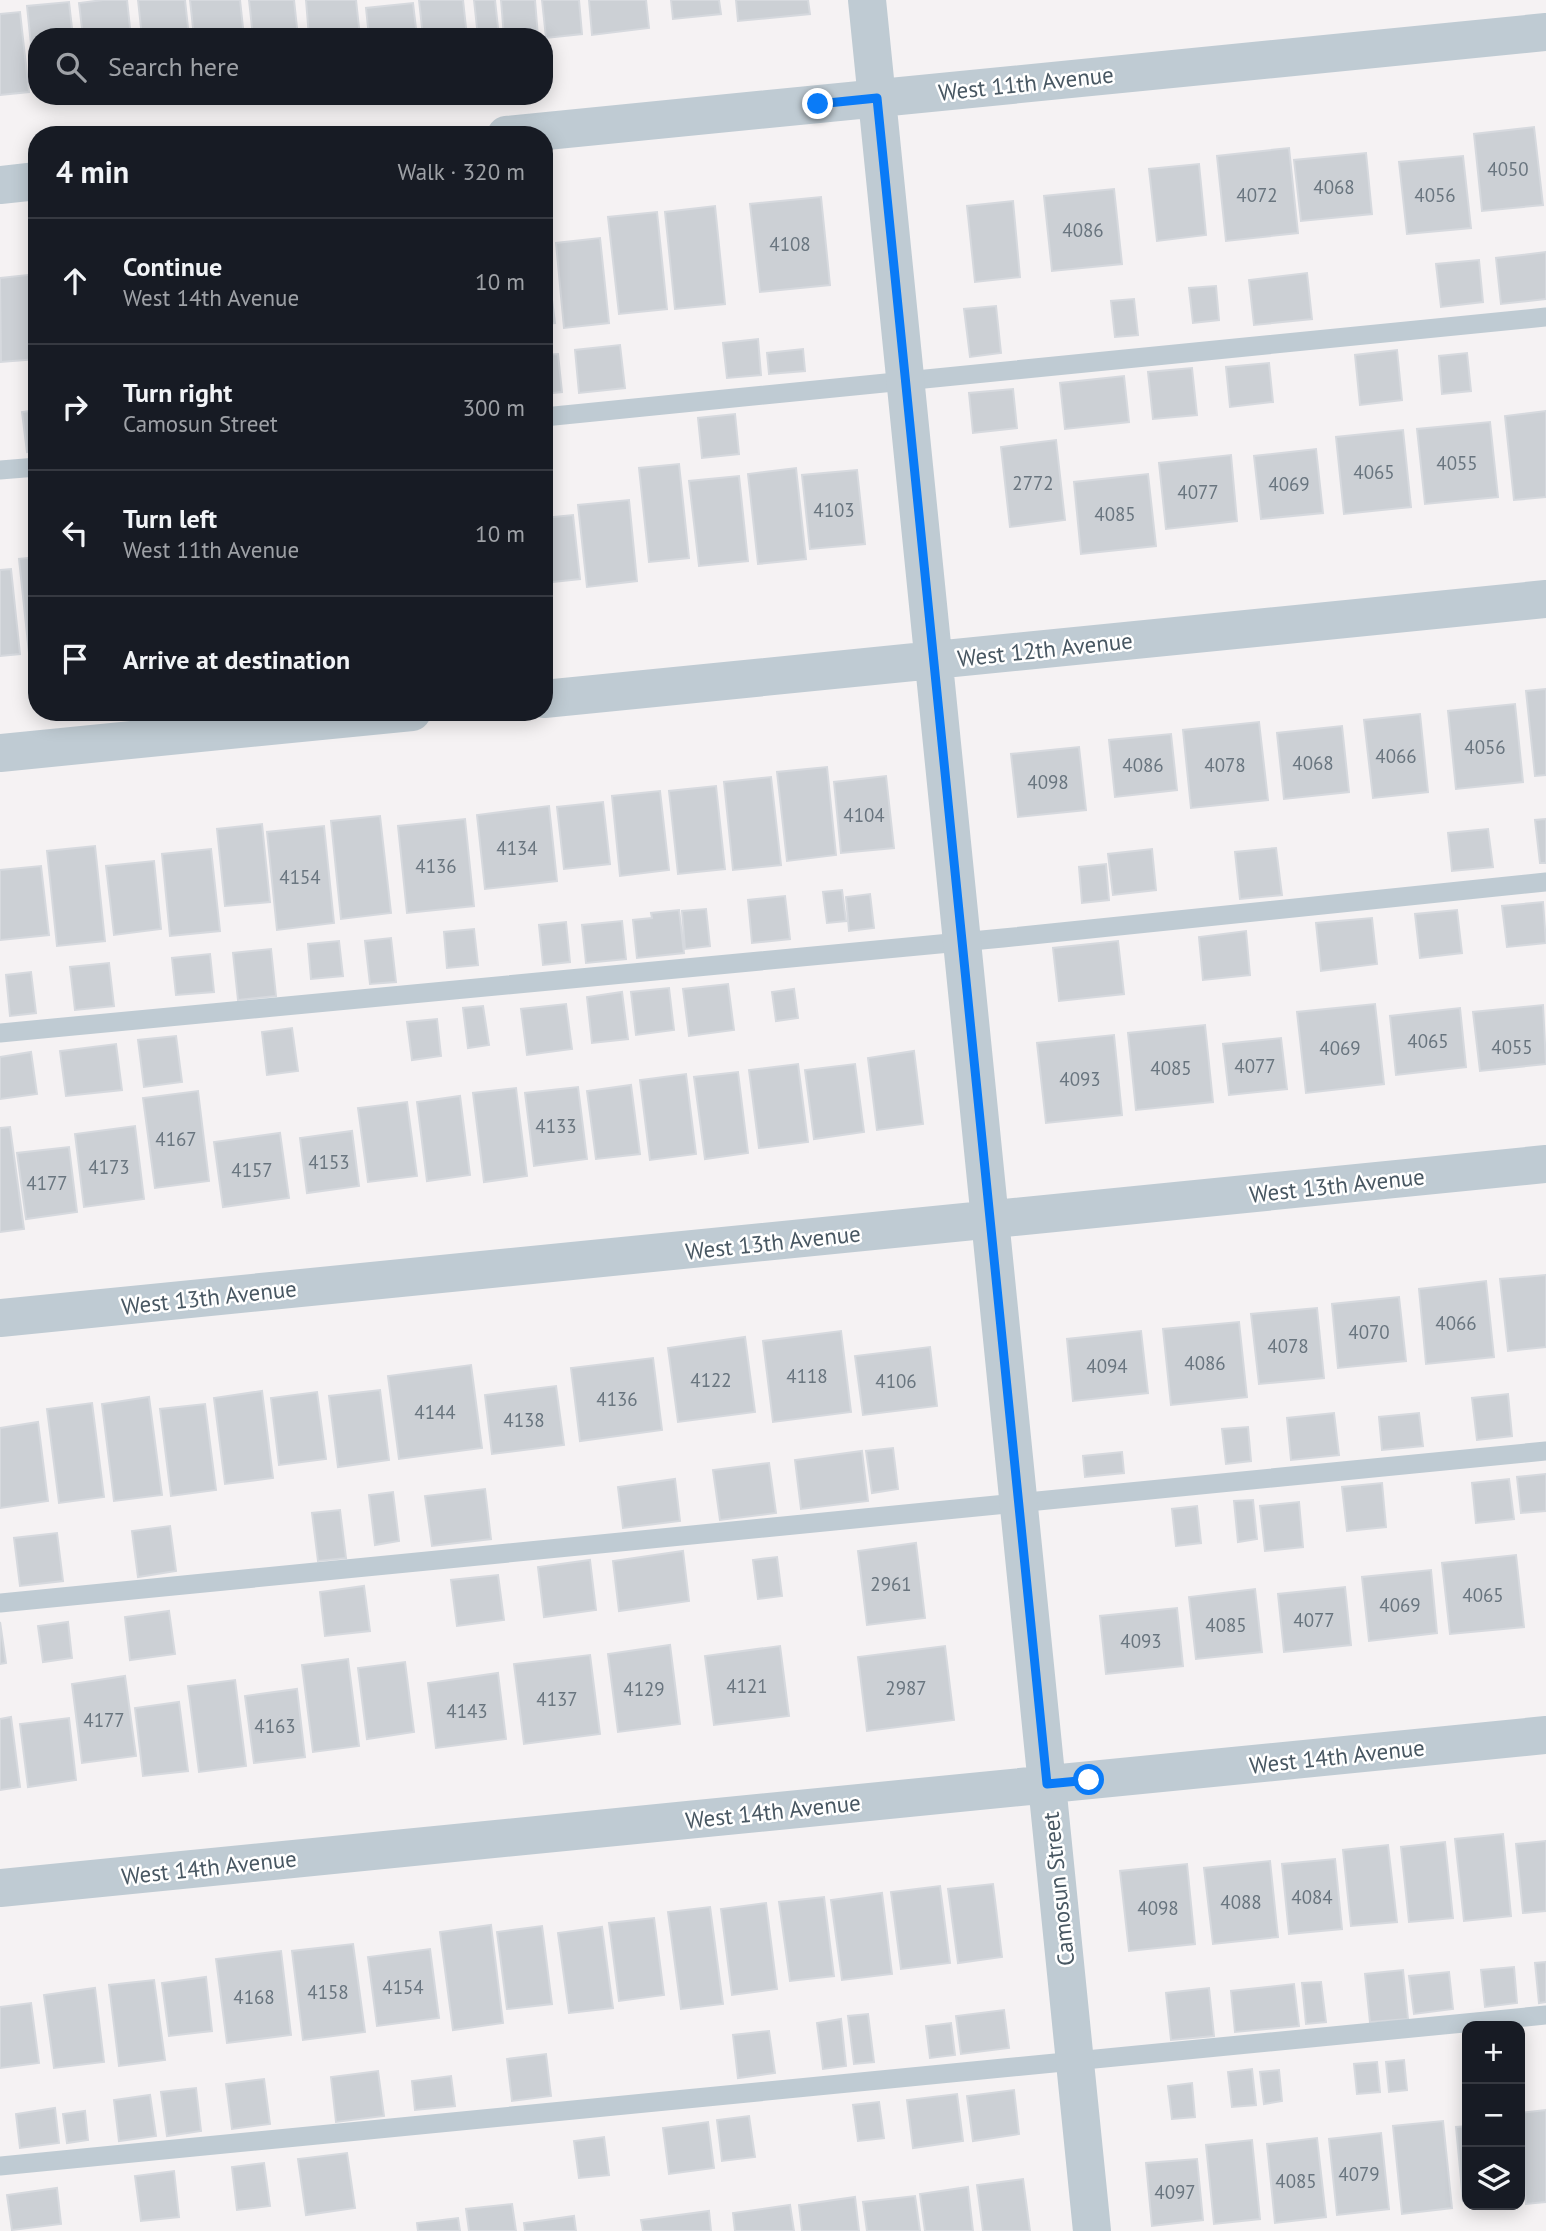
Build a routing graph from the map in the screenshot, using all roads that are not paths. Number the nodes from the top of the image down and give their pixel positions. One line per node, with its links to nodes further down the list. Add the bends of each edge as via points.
1 (867, 0): 3 (street, Camosun Street)
2 (1546, 32): 3 (street, West 11th Avenue)
3 (877, 98): 4 (street, West 11th Avenue); 8 (street, Camosun Street)
4 (553, 130)
5 (28, 182): 6 (street)
6 (0, 185)
7 (1546, 317): 8 (lane)
8 (905, 382): 9 (lane); 13 (street, Camosun Street)
9 (553, 416)
10 (28, 468): 11 (lane)
11 (0, 470)
12 (1546, 599): 13 (street, West 12th Avenue)
13 (934, 660): 14 (street, West 12th Avenue); 18 (street, Camosun Street)
14 (553, 698)
15 (322, 721): 16 (street)
16 (0, 753)
17 (1546, 882): 18 (lane)
18 (962, 942): 19 (lane); 21 (street, Camosun Street)
19 (0, 1033)
20 (1546, 1164): 21 (street, West 13th Avenue)
21 (990, 1220): 22 (street, West 13th Avenue); 24 (street, Camosun Street)
22 (0, 1318)
23 (1546, 1451): 24 (lane)
24 (1018, 1502): 25 (lane); 27 (street, Camosun Street)
25 (0, 1603)
26 (1546, 1735): 27 (street, West 14th Avenue)
27 (1047, 1784): 28 (street, West 14th Avenue); 30 (street, Camosun Street)
28 (0, 1888)
29 (1546, 2015): 30 (lane)
30 (1075, 2062): 31 (lane); 32 (street, Camosun Street)
31 (0, 2166)
32 (1092, 2231)

